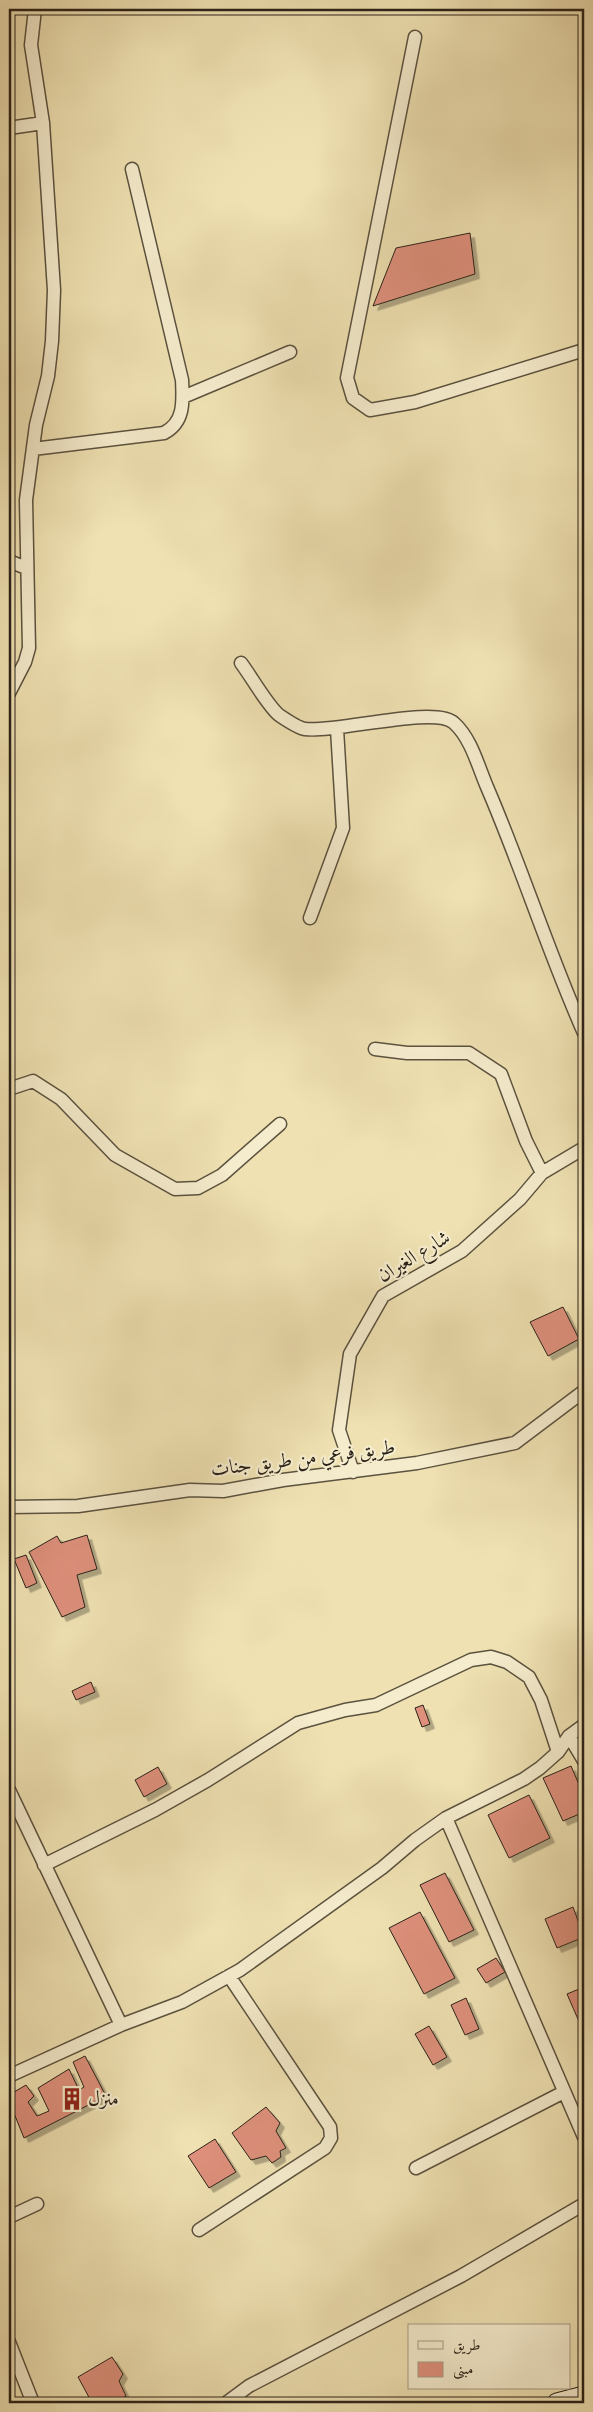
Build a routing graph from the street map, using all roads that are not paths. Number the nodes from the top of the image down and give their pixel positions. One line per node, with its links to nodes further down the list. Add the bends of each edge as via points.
1 (35, 9): 3 (street, via 31,45)
2 (415, 37): 6 (street, via 347,378 353,398 370,410 415,402)
3 (44, 123): 4 (street); 9 (street, via 54,290 53,332 48,376)
4 (9, 128)
5 (132, 169): 8 (street, via 182,380)
6 (584, 350)
7 (290, 352): 8 (street)
8 (183, 397): 9 (street, via 178,422 164,433)
9 (32, 450): 11 (street, via 26,500)
10 (9, 561): 11 (street)
11 (26, 568): 13 (street, via 29,648)
12 (241, 662): 14 (street, via 278,714 304,729)
13 (9, 693)
14 (337, 729): 15 (street, via 343,828); 16 (street, via 370,722 434,716 453,721 466,738 510,840)
15 (310, 918)
16 (584, 1033)
17 (375, 1049): 21 (street, via 407,1053 469,1053 501,1074 526,1141)
18 (9, 1089): 19 (street, via 33,1081 60,1099 115,1156 175,1189 198,1188 222,1175)
19 (280, 1124)
20 (584, 1148): 21 (street, شارع الغيران)
21 (542, 1173): 23 (street, شارع الغيران, via 520,1199 462,1251 383,1296 350,1354 339,1430)
22 (584, 1391): 23 (street, طريق فرعي من طريق جنات, via 515,1443)
23 (353, 1472): 24 (street, طريق فرعي من طريق جنات, via 223,1491 190,1490 78,1506)
24 (9, 1507)
25 (584, 1724): 26 (street)
26 (569, 1736): 27 (street); 28 (street)
27 (558, 1752): 30 (street, via 524,1779); 31 (street, via 541,1700 529,1677 508,1662 491,1657 476,1658 376,1705 298,1723 155,1810)
28 (584, 1761)
29 (9, 1790): 31 (street)
30 (446, 1818): 32 (street, via 382,1868); 35 (street)
31 (44, 1864): 33 (street)
32 (229, 1976): 33 (street, via 182,2002); 41 (street, via 330,2127 331,2138 325,2148)
33 (121, 2026): 34 (street)
34 (9, 2076)
35 (564, 2092): 36 (street); 37 (street)
36 (584, 2137)
37 (416, 2168)
38 (37, 2204): 40 (street)
39 (584, 2204): 45 (street, via 461,2276 249,2386)
40 (9, 2216)
41 (198, 2230)
42 (9, 2342): 44 (street)
43 (584, 2396): 46 (street)
44 (33, 2403)
45 (226, 2403)
46 (557, 2403)

